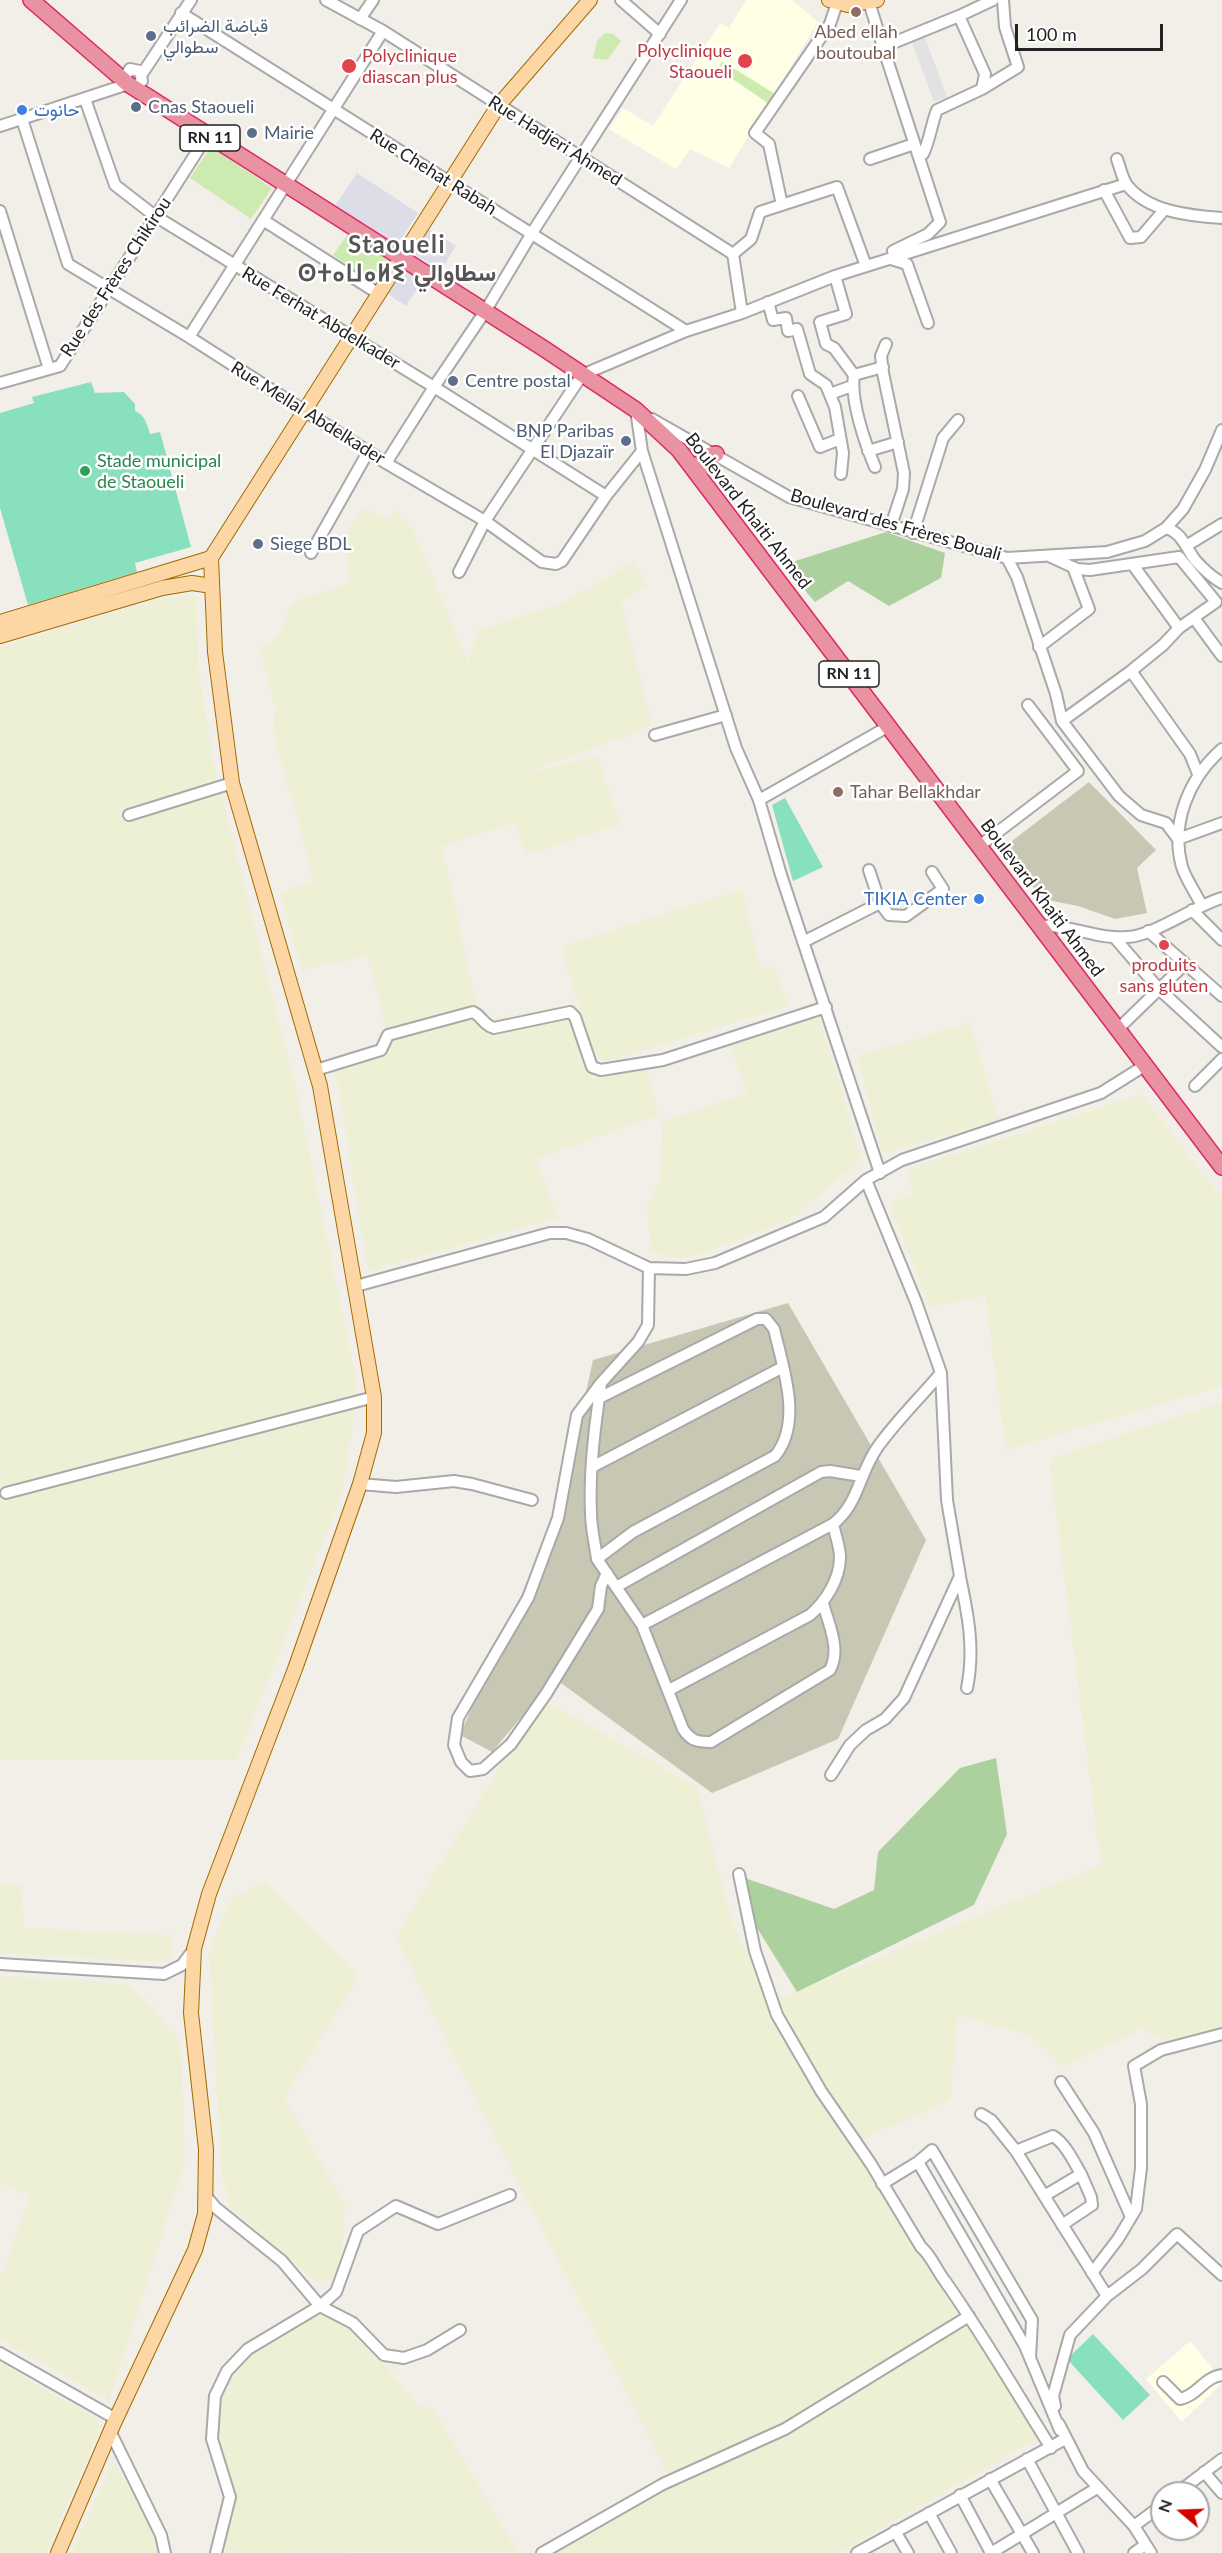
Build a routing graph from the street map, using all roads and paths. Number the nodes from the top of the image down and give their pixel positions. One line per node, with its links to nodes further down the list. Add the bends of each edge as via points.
1 (31, 0): 18 (highway, Boulevard Khaiti Ahmed / RN 11)
2 (191, 0): 12 (street)
3 (327, 0): 14 (street, Rue Hadjeri Ahmed)
4 (372, 0): 14 (street)
5 (590, 0): 21 (main road)
6 (621, 0): 16 (street)
7 (681, 0): 16 (street)
8 (993, 0): 13 (street)
9 (1003, 0): 19 (street, via 1005,27 1018,67)
10 (873, 1): 11 (main road, via 848,5); 17 (street)
11 (833, 2): 35 (street, via 830,24 755,133 769,144)
12 (181, 13): 18 (street, via 142,74 130,69); 22 (street, Rue Chehat Rabah)
13 (959, 16): 17 (street); 19 (street, via 985,74)
14 (360, 19): 15 (street, Rue Hadjeri Ahmed)
15 (383, 32): 21 (street, Rue Hadjeri Ahmed); 22 (street)
16 (660, 34): 28 (street)
17 (883, 47): 26 (street)
18 (127, 83): 20 (street); 25 (highway, Boulevard Khaiti Ahmed / RN 11)
19 (982, 89): 27 (street, via 937,110 929,143 923,154)
20 (85, 99): 23 (street); 38 (street, Rue Ferhat Abdelkader, via 115,185)
21 (498, 106): 28 (street, Rue Hadjeri Ahmed); 31 (main road)
22 (334, 109): 31 (street, Rue Chehat Rabah); 33 (street)
23 (22, 119): 24 (street); 50 (street, Rue Mellal Abdelkader, via 68,264)
24 (0, 126)
25 (207, 136): 33 (highway, Boulevard Khaiti Ahmed / RN 11); 38 (street, Rue des Frères Chikirou)
26 (914, 144): 27 (street); 29 (street)
27 (918, 155): 42 (street, via 940,222)
28 (581, 156): 41 (street); 44 (street, Rue Hadjeri Ahmed)
29 (870, 159)
30 (1117, 159): 32 (street)
31 (449, 183): 41 (street, Rue Chehat Rabah); 45 (main road)
32 (1126, 184): 34 (street); 36 (street)
33 (285, 186): 40 (street); 45 (highway, Boulevard Khaiti Ahmed / RN 11)
34 (1104, 190): 36 (street, via 1130,238 1141,237); 43 (street)
35 (782, 205): 44 (street, via 760,212 751,239); 48 (street, via 837,187)
36 (1164, 209): 39 (street)
37 (0, 211): 61 (street)
38 (155, 216): 47 (street, Rue Ferhat Abdelkader); 50 (street, Rue des Frères Chikirou)
39 (1222, 218)
40 (263, 220): 47 (street); 51 (street)
41 (532, 233): 53 (street); 56 (street, Rue Chehat Rabah)
42 (928, 234): 43 (street); 46 (street, via 893,251)
43 (930, 247): 46 (street)
44 (733, 254): 54 (street)
45 (402, 258): 51 (main road); 53 (highway, Boulevard Khaiti Ahmed / RN 11)
46 (893, 258): 48 (street); 55 (street, via 907,264)
47 (234, 265): 57 (street); 58 (street, Rue Ferhat Abdelkader)
48 (866, 266): 49 (street)
49 (835, 276): 52 (street); 63 (street, via 846,314 820,322 826,344 834,348)
50 (109, 290): 57 (street, Rue Mellal Abdelkader); 61 (street, Rue des Frères Chikirou, via 60,366)
51 (379, 294): 58 (main road)
52 (768, 302): 54 (street); 66 (street, via 772,320 786,318 788,331 797,329 810,374 826,385)
53 (486, 310): 62 (highway, Boulevard Khaiti Ahmed / RN 11); 65 (street)
54 (742, 313): 56 (street)
55 (928, 323)
56 (686, 331): 62 (street)
57 (189, 337): 69 (street, Rue Mellal Abdelkader)
58 (350, 337): 65 (street, Rue Ferhat Abdelkader); 69 (main road)
59 (886, 344): 60 (street, via 881,356)
60 (883, 367): 63 (street); 73 (street)
61 (49, 369): 64 (street, Rue des Frères Chikirou)
62 (582, 375): 68 (highway, Boulevard Khaiti Ahmed / RN 11); 74 (street)
63 (853, 381): 66 (street); 76 (street)
64 (0, 383)
65 (434, 387): 74 (street, Rue Ferhat Abdelkader); 79 (street)
66 (830, 394): 72 (street)
67 (798, 396): 72 (street, via 820,447)
68 (636, 410): 75 (street); 78 (street, Boulevard des Frères Bouali); 82 (highway, Boulevard Khaiti Ahmed / RN 11, via 679,450)
69 (304, 412): 77 (street, Rue Mellal Abdelkader); 92 (main road)
70 (958, 420): 88 (street, via 943,438)
71 (1222, 430): 87 (street, Boulevard des Frères Bouali, via 1205,470)
72 (840, 439): 81 (street)
73 (898, 442): 76 (street); 86 (street, via 903,489)
74 (532, 449): 83 (street, Rue Ferhat Abdelkader); 84 (street)
75 (642, 451): 83 (street, Rue Mellal Abdelkader); 107 (street)
76 (868, 451): 80 (street)
77 (368, 452): 79 (street, Rue Mellal Abdelkader); 90 (street)
78 (716, 454): 82 (highway, via 701,461); 86 (street, Boulevard des Frères Bouali, via 789,497)
79 (386, 463): 84 (street, Rue Mellal Abdelkader)
80 (875, 467)
81 (841, 474)
82 (700, 478): 109 (highway, Boulevard Khaiti Ahmed / RN 11)
83 (606, 496): 84 (street, Rue Mellal Abdelkader, via 562,561 556,564 542,562)
84 (485, 521): 96 (street)
85 (1222, 524): 89 (street)
86 (891, 526): 88 (street, Boulevard des Frères Bouali)
87 (1166, 528): 89 (street, via 1175,531); 91 (street, Boulevard des Frères Bouali, via 1145,541 1107,552)
88 (913, 533): 93 (street, Boulevard des Frères Bouali)
89 (1186, 546): 97 (street, via 1196,561)
90 (311, 554)
91 (1051, 556): 93 (street, Boulevard des Frères Bouali); 95 (street)
92 (211, 558): 98 (main road); 100 (main road)
93 (1007, 558): 103 (street)
94 (1133, 565): 95 (street, via 1090,570); 99 (street, via 1179,557 1216,602); 101 (street)
95 (1073, 567): 103 (street, via 1089,609)
96 (459, 572)
97 (1222, 583)
98 (212, 586): 102 (main road, via 192,583 162,588); 113 (main road, via 215,652)
99 (1194, 618): 101 (street); 104 (street)
100 (0, 622)
101 (1179, 628): 105 (street)
102 (0, 636)
103 (1039, 647): 108 (street)
104 (1222, 656)
105 (1131, 670): 108 (street); 112 (street, via 1190,754)
106 (1028, 705): 118 (street, via 1078,771)
107 (726, 715): 110 (street); 114 (street)
108 (1062, 721): 117 (street, via 1119,795 1141,815 1166,823)
109 (890, 726): 114 (street); 118 (highway, Boulevard Khaiti Ahmed / RN 11)
110 (655, 735)
111 (1222, 749): 112 (street)
112 (1198, 774): 117 (street, via 1181,811)
113 (232, 783): 115 (street); 137 (main road)
114 (759, 800): 128 (street)
115 (129, 815)
116 (1222, 823): 117 (street)
117 (1178, 839): 123 (street)
118 (978, 847): 124 (highway, Boulevard Khaiti Ahmed / RN 11)
119 (869, 870): 122 (street)
120 (932, 872): 122 (street, via 943,889 906,916 889,915)
121 (1222, 898): 123 (street)
122 (880, 903): 128 (street)
123 (1196, 907): 125 (street); 127 (street)
124 (1040, 926): 126 (street, via 1054,925); 133 (highway, Boulevard Khaiti Ahmed / RN 11)
125 (1148, 931): 126 (street, via 1129,938); 129 (street)
126 (1114, 937): 130 (street)
127 (1222, 940)
128 (803, 942): 132 (street)
129 (1185, 964): 130 (street); 131 (street)
130 (1159, 989): 133 (street); 134 (street)
131 (1222, 996)
132 (826, 1007): 137 (street, via 663,1060 601,1070 592,1067 570,1012 494,1028 482,1023 473,1012 388,1035 381,1050); 140 (street)
133 (1117, 1030): 136 (highway, Boulevard Khaiti Ahmed / RN 11)
134 (1222, 1047)
135 (1222, 1059): 138 (street)
136 (1144, 1066): 139 (highway, Boulevard Khaiti Ahmed / RN 11); 140 (street, via 1101,1093 902,1160)
137 (316, 1070): 143 (main road)
138 (1195, 1086)
139 (1221, 1165)
140 (880, 1173): 141 (street)
141 (867, 1180): 142 (street, via 824,1217 715,1263 686,1269); 145 (street)
142 (649, 1268): 143 (street, via 588,1239 550,1233); 146 (street, via 648,1325)
143 (356, 1286): 147 (main road)
144 (783, 1367): 148 (street, via 774,1329 765,1319 757,1319); 149 (street); 155 (street, via 790,1416 782,1447 775,1456 633,1532)
145 (941, 1373): 150 (street, via 877,1449); 157 (street, via 947,1500)
146 (601, 1383): 148 (street); 156 (street, via 577,1415 558,1518 528,1598 458,1718 454,1745 470,1771 483,1770 510,1744 546,1694 598,1609)
147 (374, 1397): 151 (main road, via 374,1433); 152 (street)
148 (599, 1398): 149 (street)
149 (592, 1467): 155 (street, via 591,1514)
150 (861, 1476): 154 (street, via 846,1514); 158 (street, via 821,1472)
151 (360, 1484): 153 (street, via 396,1487 454,1481); 165 (main road, via 209,1894)
152 (6, 1493)
153 (532, 1500)
154 (833, 1524): 159 (street, via 840,1557 833,1585); 160 (street)
155 (597, 1559): 156 (street)
156 (607, 1573): 158 (street)
157 (960, 1576): 161 (street, via 972,1634); 163 (street, via 904,1698 885,1719 850,1745)
158 (616, 1587): 160 (street)
159 (823, 1603): 162 (street, via 810,1615); 162 (street, via 836,1651 830,1670 711,1742 689,1738)
160 (642, 1625): 162 (street)
161 (967, 1688)
162 (669, 1690)
163 (831, 1775)
164 (739, 1875): 173 (street, via 755,1952 777,2015)
165 (194, 1949): 166 (street, via 182,1965 164,1974); 174 (main road, via 192,2013 206,2149)
166 (0, 1964)
167 (1222, 2034): 177 (street, via 1161,2050 1134,2066 1141,2104 1141,2168 1136,2209)
168 (1062, 2082): 177 (street, via 1094,2133)
169 (981, 2114): 170 (street, via 991,2120)
170 (1016, 2151): 172 (street, via 1046,2137 1056,2137); 176 (street)
171 (918, 2162): 173 (street); 186 (street); 186 (street, via 932,2150 1032,2320)
172 (1081, 2174): 176 (street); 178 (street, via 1092,2205)
173 (882, 2184): 183 (street)
174 (205, 2195): 182 (street, via 282,2261); 189 (main road, via 205,2214 195,2250)
175 (510, 2195): 182 (street, via 438,2224 396,2206 358,2231 336,2292)
176 (1044, 2196): 178 (street)
177 (1131, 2217): 179 (street)
178 (1062, 2224): 179 (street)
179 (1092, 2273): 181 (street)
180 (1222, 2275): 181 (street, via 1178,2234)
181 (1107, 2296): 190 (street, via 1070,2335 1053,2396)
182 (320, 2306): 184 (street, via 353,2323 384,2355 404,2358 427,2350); 209 (street, via 248,2349 227,2372 215,2396 212,2439 230,2497)
183 (969, 2316): 191 (street); 210 (street, via 785,2429 663,2484)
184 (460, 2330)
185 (0, 2352): 189 (street)
186 (1030, 2358): 190 (street)
187 (1222, 2375): 188 (street, via 1212,2377 1187,2398 1180,2399)
188 (1163, 2382)
189 (113, 2425): 207 (main road); 208 (street, via 161,2535)
190 (1063, 2435): 191 (street); 197 (street, via 1083,2471)
191 (1051, 2448): 192 (street)
192 (1027, 2459): 195 (street); 201 (street)
193 (1222, 2459): 194 (street)
194 (1204, 2472): 196 (street); 198 (street)
195 (990, 2479): 199 (street); 205 (street)
196 (1192, 2481)
197 (1098, 2488): 201 (street); 203 (street)
198 (1222, 2493)
199 (960, 2496): 200 (street); 205 (street, via 991,2553)
200 (928, 2513): 204 (street); 213 (street)
201 (1056, 2513): 205 (street); 215 (street)
202 (1150, 2514): 203 (street)
203 (1134, 2526): 206 (street)
204 (895, 2531): 211 (street); 212 (street)
205 (1023, 2534): 214 (street)
206 (1148, 2549): 216 (street)
207 (58, 2553)
208 (165, 2553)
209 (216, 2553)
210 (542, 2553)
211 (859, 2553)
212 (908, 2553)
213 (951, 2553)
214 (1033, 2553)
215 (1078, 2553)
216 (1134, 2553)

